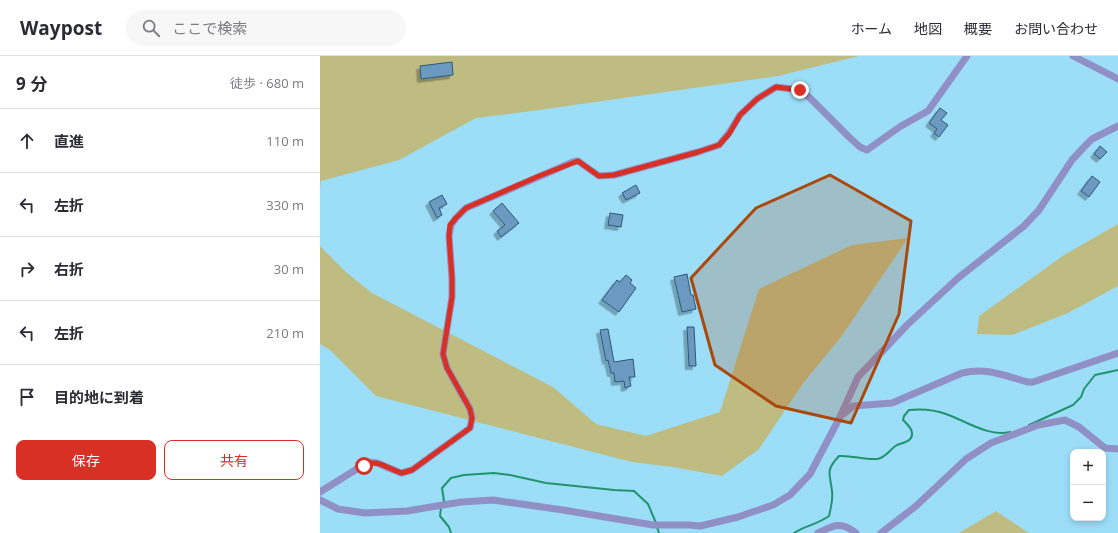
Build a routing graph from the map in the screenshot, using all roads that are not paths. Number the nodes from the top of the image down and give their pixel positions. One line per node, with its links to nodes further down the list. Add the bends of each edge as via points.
1 (967, 56): 8 (street, via 928,112 901,126 867,150 848,136 800,90 776,87 757,99 740,115 719,145 608,176 599,176 578,161 466,208 450,225 452,297 443,354 447,368 470,409 470,428 412,470 402,473 368,462)
2 (1073, 56): 3 (street)
3 (1118, 79)
4 (1118, 126): 6 (street, via 1092,139 1072,160 1039,210 1024,226 958,278 907,325 858,377)
5 (1118, 353): 6 (street, via 1034,382 985,370 973,370 892,403 853,406)
6 (840, 417): 10 (street, via 810,474 790,495 773,505 738,517 700,526)
7 (1118, 449): 13 (street, via 1105,448 1079,427 1065,420 1038,425 991,443 966,459 916,506)
8 (320, 492)
9 (320, 500): 10 (street, via 338,509 365,513 407,511 461,502 493,500 563,510)
10 (653, 529)
11 (818, 533): 12 (street, via 835,525 847,526)
12 (856, 533)
13 (881, 533)

